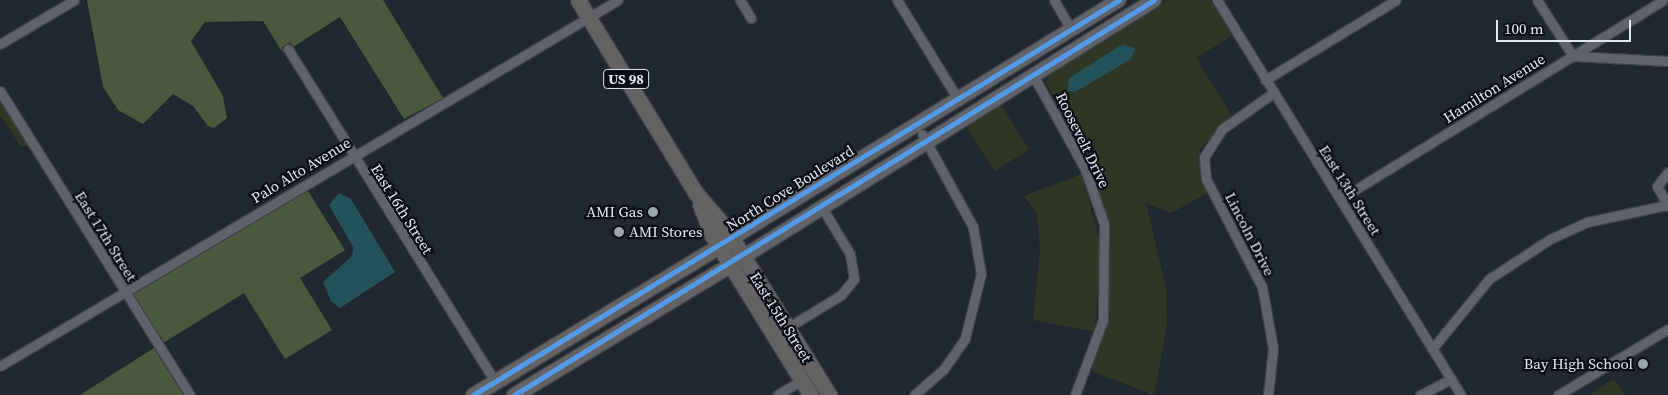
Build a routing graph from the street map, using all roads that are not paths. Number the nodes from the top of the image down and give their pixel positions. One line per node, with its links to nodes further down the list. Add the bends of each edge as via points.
1 (74, 0): 16 (street)
2 (578, 0): 13 (main road, East 15th Street / US 98)
3 (618, 0): 13 (street, Palo Alto Avenue)
4 (740, 0): 14 (street)
5 (897, 0): 24 (street)
6 (1054, 0): 15 (street)
7 (1119, 0): 15 (main road, North Cove Boulevard)
8 (1154, 0): 20 (main road)
9 (1217, 0): 21 (street, East 13th Street)
10 (1396, 0): 21 (street)
11 (1537, 0): 18 (street)
12 (1663, 0): 18 (street, Hamilton Avenue)
13 (588, 17): 26 (street, Palo Alto Avenue); 31 (main road, East 15th Street / US 98)
14 (751, 18)
15 (1071, 29): 24 (main road, North Cove Boulevard)
16 (0, 44)
17 (288, 49): 26 (street, East 16th Street)
18 (1573, 56): 19 (street); 28 (street, Hamilton Avenue)
19 (1668, 60)
20 (1033, 74): 25 (main road); 49 (street, Roosevelt Drive, via 1085,170 1104,224 1103,320)
21 (1265, 80): 23 (street, East 13th Street)
22 (0, 91): 33 (street, East 17th Street)
23 (1273, 93): 28 (street, East 13th Street); 50 (street, Lincoln Drive, via 1222,129 1207,147 1206,178 1247,254 1270,319 1273,348)
24 (958, 99): 25 (main road, via 952,114); 31 (main road, North Cove Boulevard)
25 (924, 137): 29 (main road, North Cove Boulevard, via 903,155); 48 (street, via 973,227 981,282 965,338 943,370)
26 (352, 154): 33 (street, Palo Alto Avenue); 41 (street, East 16th Street)
27 (1665, 175): 30 (street, via 1657,186)
28 (1340, 199): 36 (street, East 13th Street)
29 (821, 206): 32 (main road, North Cove Boulevard); 34 (street, via 850,254 854,278 838,298)
30 (1668, 206): 36 (street, via 1587,222 1550,239 1489,279)
31 (725, 242): 32 (main road, East 15th Street / US 98); 41 (main road, North Cove Boulevard)
32 (737, 261): 34 (main road, East 15th Street / US 98); 40 (main road, East 15th Street / US 98); 44 (main road, North Cove Boulevard)
33 (125, 292): 37 (street, Palo Alto Avenue); 42 (street, East 17th Street)
34 (788, 328): 38 (main road, East 15th Street / US 98)
35 (1668, 329): 53 (street)
36 (1432, 349): 39 (street, East 13th Street)
37 (0, 366)
38 (815, 372): 40 (main road); 47 (main road, East 15th Street / US 98)
39 (1451, 379): 51 (street); 52 (street, East 13th Street)
40 (802, 380): 45 (street); 46 (main road, East 15th Street / US 98)
41 (495, 382): 43 (main road, North Cove Boulevard)
42 (190, 395)
43 (473, 395)
44 (514, 395)
45 (777, 395)
46 (811, 395)
47 (829, 395)
48 (914, 395)
49 (1075, 395)
50 (1268, 395)
51 (1420, 395)
52 (1461, 395)
53 (1558, 395)

